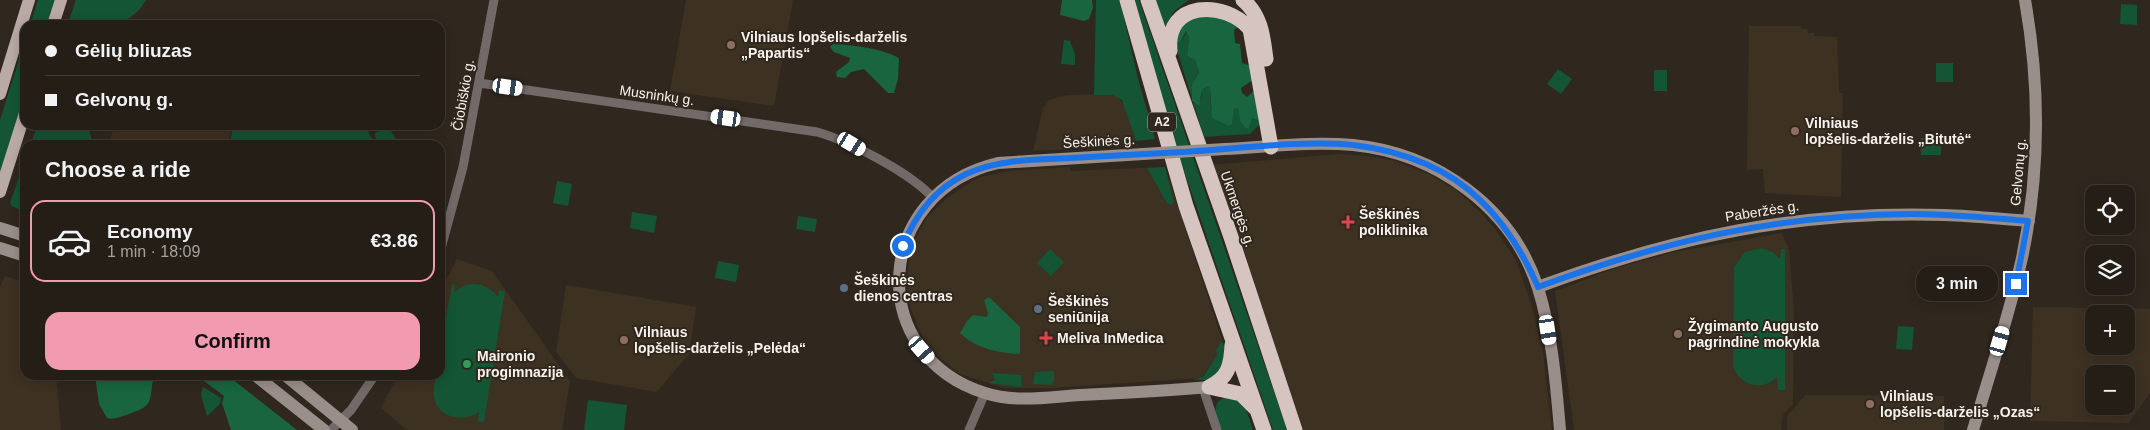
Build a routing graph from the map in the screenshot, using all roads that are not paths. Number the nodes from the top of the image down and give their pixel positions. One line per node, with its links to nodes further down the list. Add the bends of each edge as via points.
1 (29, 0): 8 (main road)
2 (61, 0): 9 (main road)
3 (494, 0): 12 (street, Čiobiškio g.)
4 (1127, 0): 25 (highway, A2, via 1186,206)
5 (1148, 0): 11 (highway, Ukmergės g. / A2)
6 (1243, 0): 15 (highway, via 1262,29)
7 (2025, 0): 18 (street, Gelvonų g., via 2036,111)
8 (23, 20)
9 (55, 20)
10 (20, 29): 13 (main road)
11 (1171, 65): 15 (highway, via 1170,32 1182,10 1205,0 1222,1 1236,8 1250,29); 39 (highway, Ukmergės g. / A2)
12 (479, 83): 17 (street, Musninkų g., via 817,132 852,144); 21 (street, Čiobiškio g., via 464,167)
13 (0, 94)
14 (20, 129): 16 (main road)
15 (1275, 147): 17 (street, Šeškinės g., bridge, via 998,163 960,177); 24 (street, Šeškinės g., via 1328,144 1373,148 1412,158 1447,173 1496,216 1523,255)
16 (0, 192)
17 (933, 198): 30 (street, Šeškinės g., via 918,215 903,246 899,273 901,300 914,336 930,359 950,376)
18 (2028, 221): 24 (street, Paberžės g., via 1910,214 1781,222 1674,242); 41 (street, Gelvonų g., via 2010,309)
19 (0, 228): 20 (street)
20 (20, 234)
21 (445, 234)
22 (0, 248): 23 (street)
23 (20, 254)
24 (1538, 287): 40 (street, Šeškinės g., via 1550,346)
25 (1233, 339): 29 (highway, via 1229,370 1221,381); 31 (highway, A2)
26 (261, 380): 33 (street)
27 (291, 380): 32 (street)
28 (371, 380): 32 (street)
29 (1206, 388): 30 (street, Šeškinės g., via 1020,398); 31 (highway, via 1241,394); 37 (street)
30 (984, 393): 36 (street)
31 (1258, 410): 38 (highway, A2)
32 (340, 420): 34 (street); 35 (street)
33 (324, 430)
34 (331, 430)
35 (352, 430)
36 (969, 430)
37 (1217, 430)
38 (1264, 430)
39 (1295, 430)
40 (1560, 430)
41 (1973, 430)

